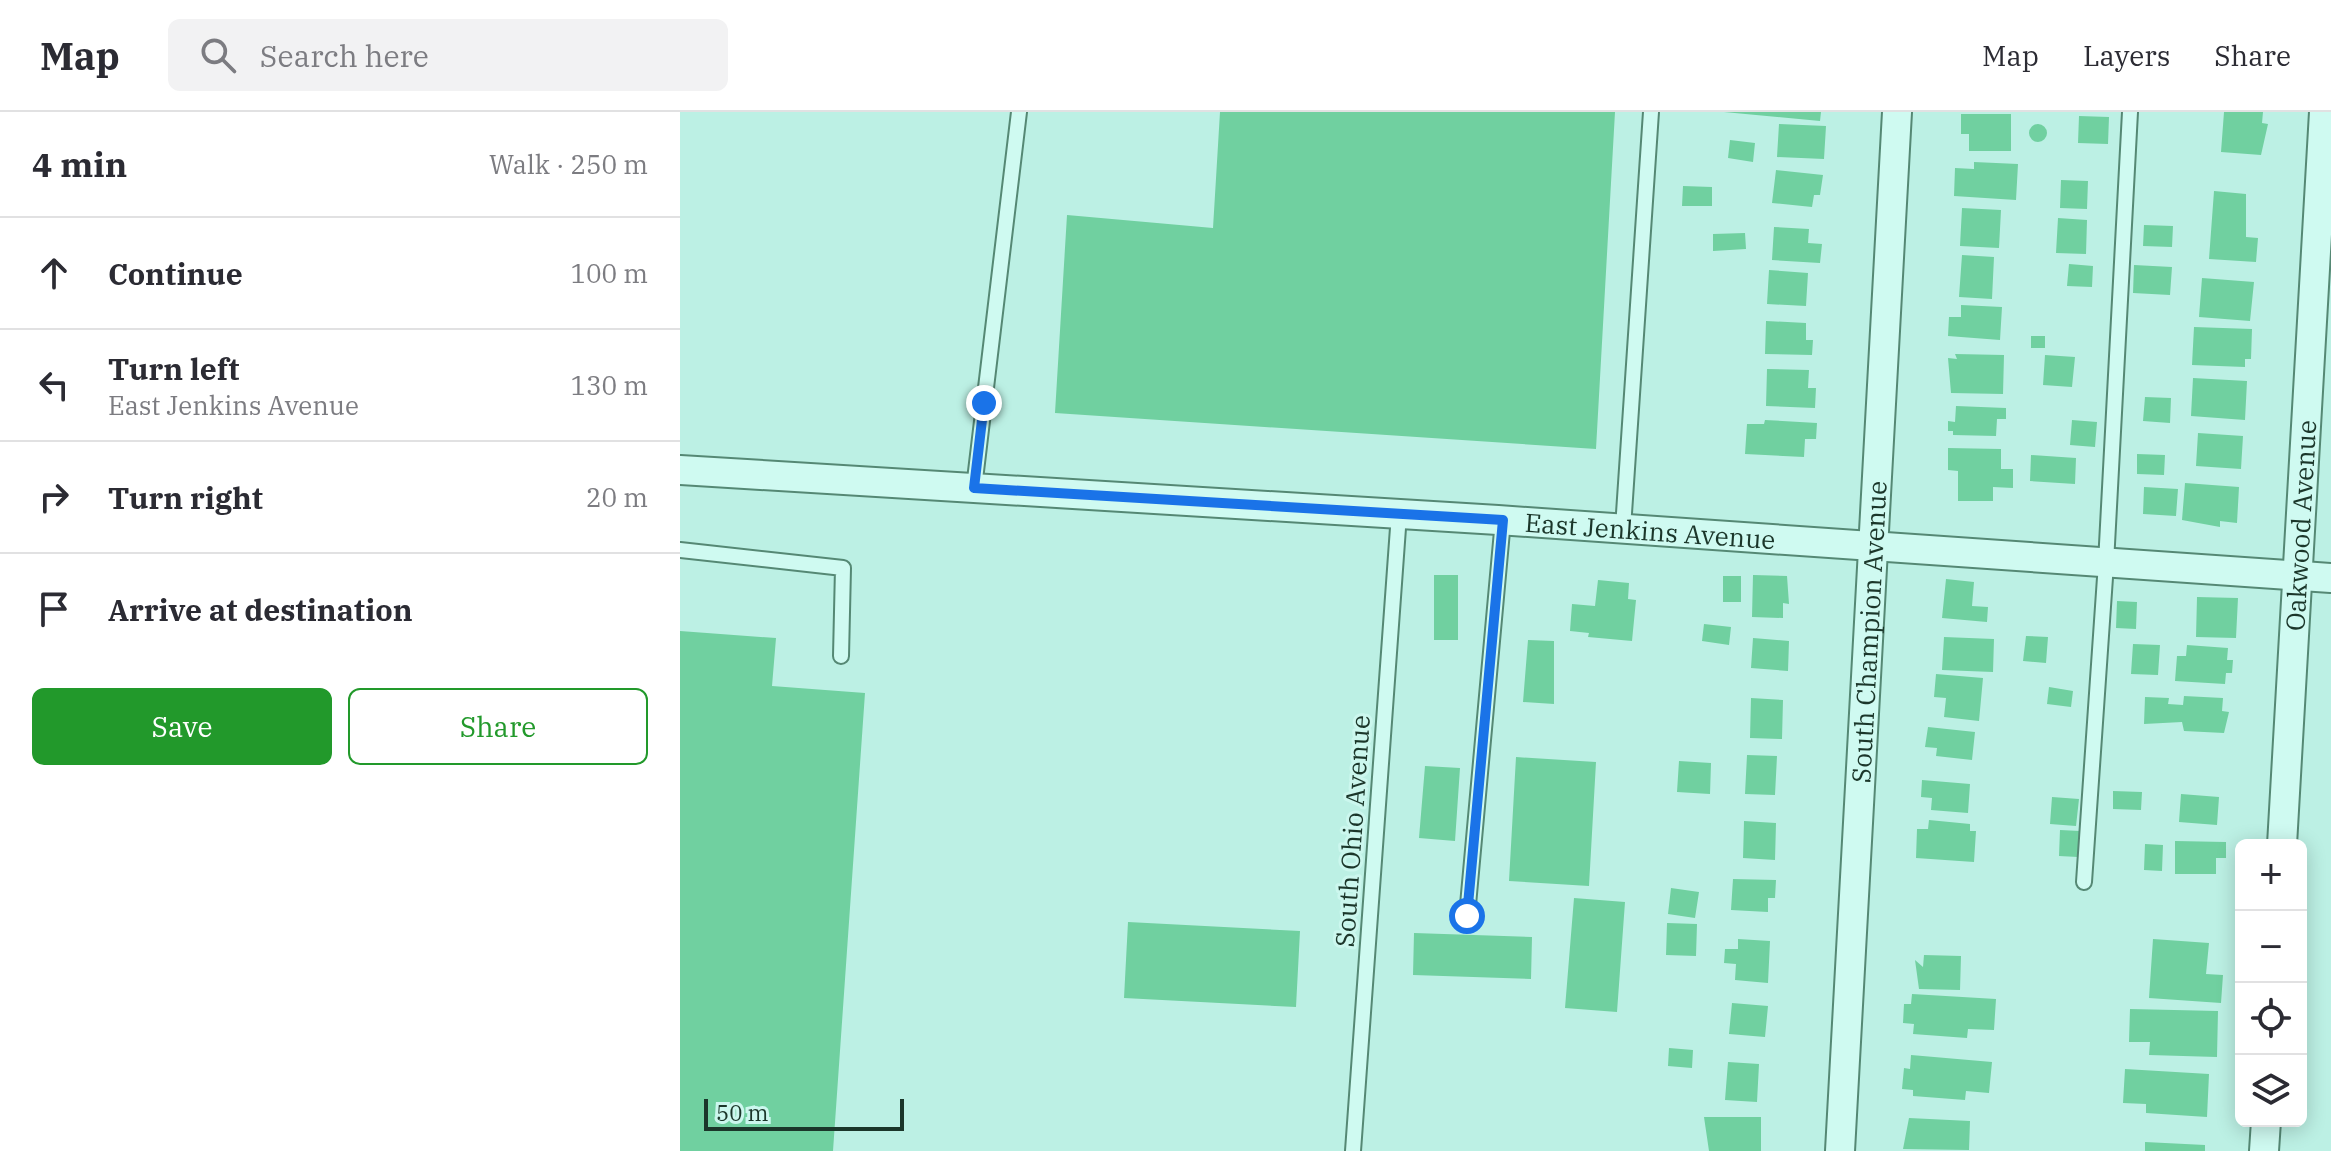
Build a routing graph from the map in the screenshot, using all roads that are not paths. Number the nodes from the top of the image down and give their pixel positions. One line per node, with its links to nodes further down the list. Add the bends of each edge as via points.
1 (1019, 112): 7 (lane)
2 (1651, 112): 10 (lane)
3 (1897, 112): 11 (street, South Champion Avenue)
4 (2130, 112): 13 (lane)
5 (2324, 112): 14 (street, Oakwood Avenue)
6 (680, 470): 7 (street, East Jenkins Avenue)
7 (974, 488): 8 (street, East Jenkins Avenue)
8 (1399, 514): 9 (street, East Jenkins Avenue); 21 (lane, South Ohio Avenue)
9 (1503, 520): 10 (street, East Jenkins Avenue); 19 (lane)
10 (1623, 528): 11 (street, East Jenkins Avenue)
11 (1873, 545): 13 (street, East Jenkins Avenue); 22 (street, South Champion Avenue)
12 (680, 550): 16 (lane, via 843,568)
13 (2106, 563): 14 (street, East Jenkins Avenue); 18 (lane)
14 (2299, 576): 15 (street, East Jenkins Avenue); 17 (street, Oakwood Avenue)
15 (2331, 578)
16 (841, 656)
17 (2282, 839)
18 (2084, 882)
19 (1467, 916)
20 (2266, 1127): 23 (street)
21 (1353, 1151)
22 (1840, 1151)
23 (2264, 1151)

